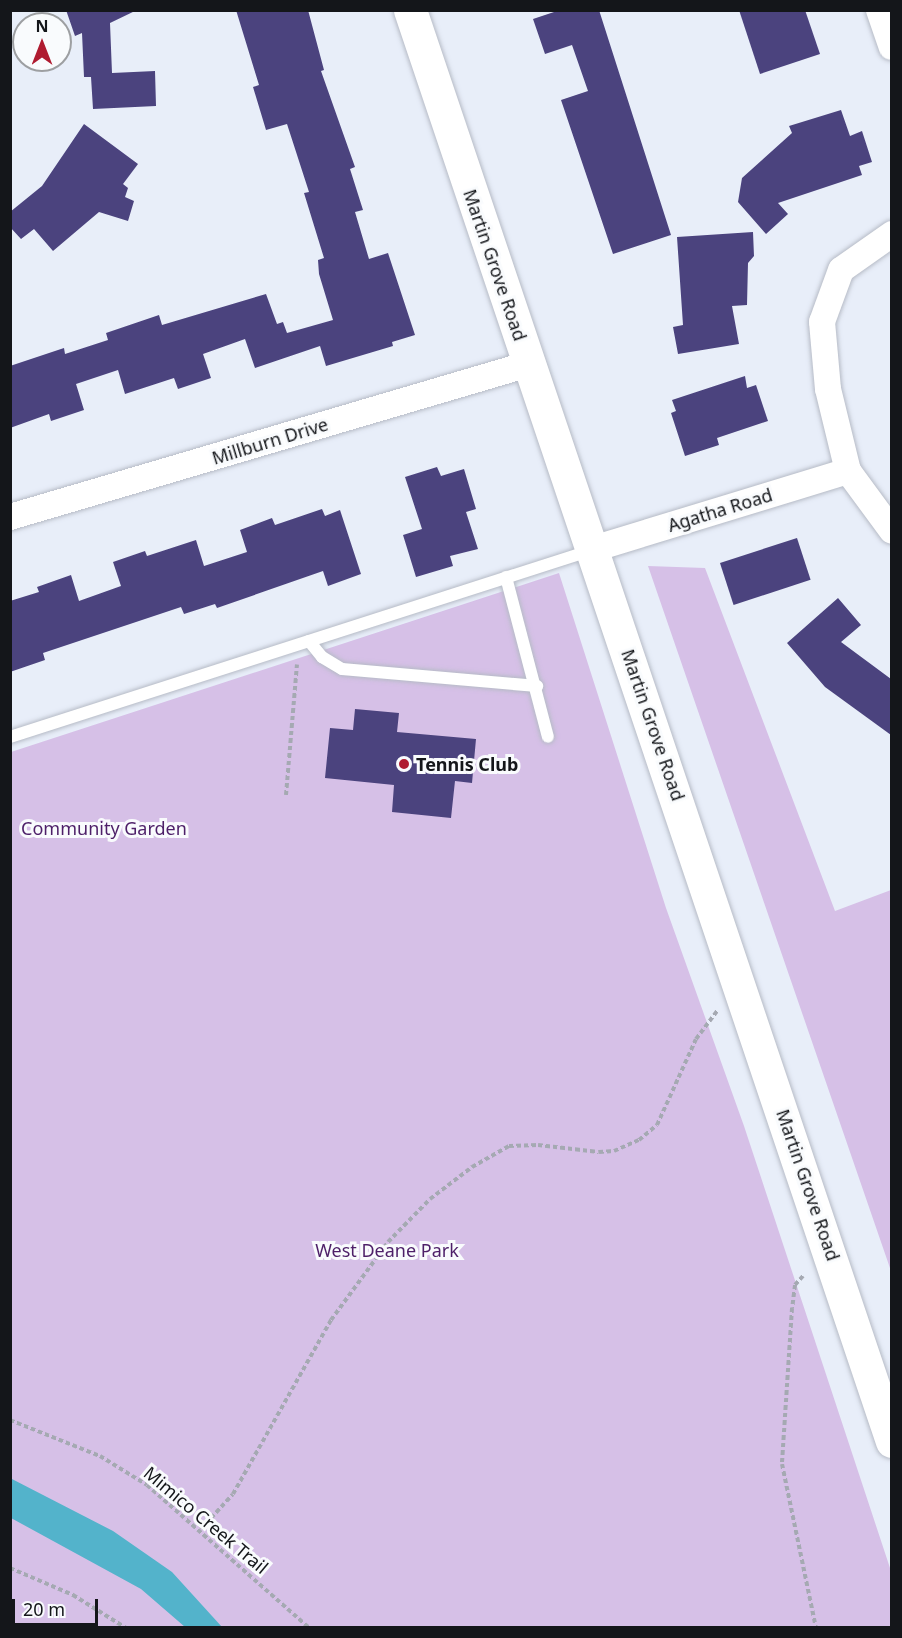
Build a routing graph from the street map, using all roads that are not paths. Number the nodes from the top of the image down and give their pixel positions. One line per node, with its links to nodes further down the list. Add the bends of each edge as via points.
1 (410, 10): 5 (main road, Martin Grove Road)
2 (879, 10): 3 (street)
3 (891, 47)
4 (891, 234): 6 (street, via 841,270 822,322 828,389)
5 (529, 364): 7 (street, Millburn Drive); 9 (main road, Martin Grove Road)
6 (848, 471): 8 (street); 9 (street, Agatha Road)
7 (10, 517)
8 (891, 531)
9 (593, 549): 10 (lane); 15 (main road, Martin Grove Road)
10 (506, 577): 11 (lane); 12 (lane)
11 (304, 642): 12 (lane, via 342,669); 13 (lane)
12 (537, 686): 14 (lane)
13 (10, 737)
14 (548, 737)
15 (891, 1441)

